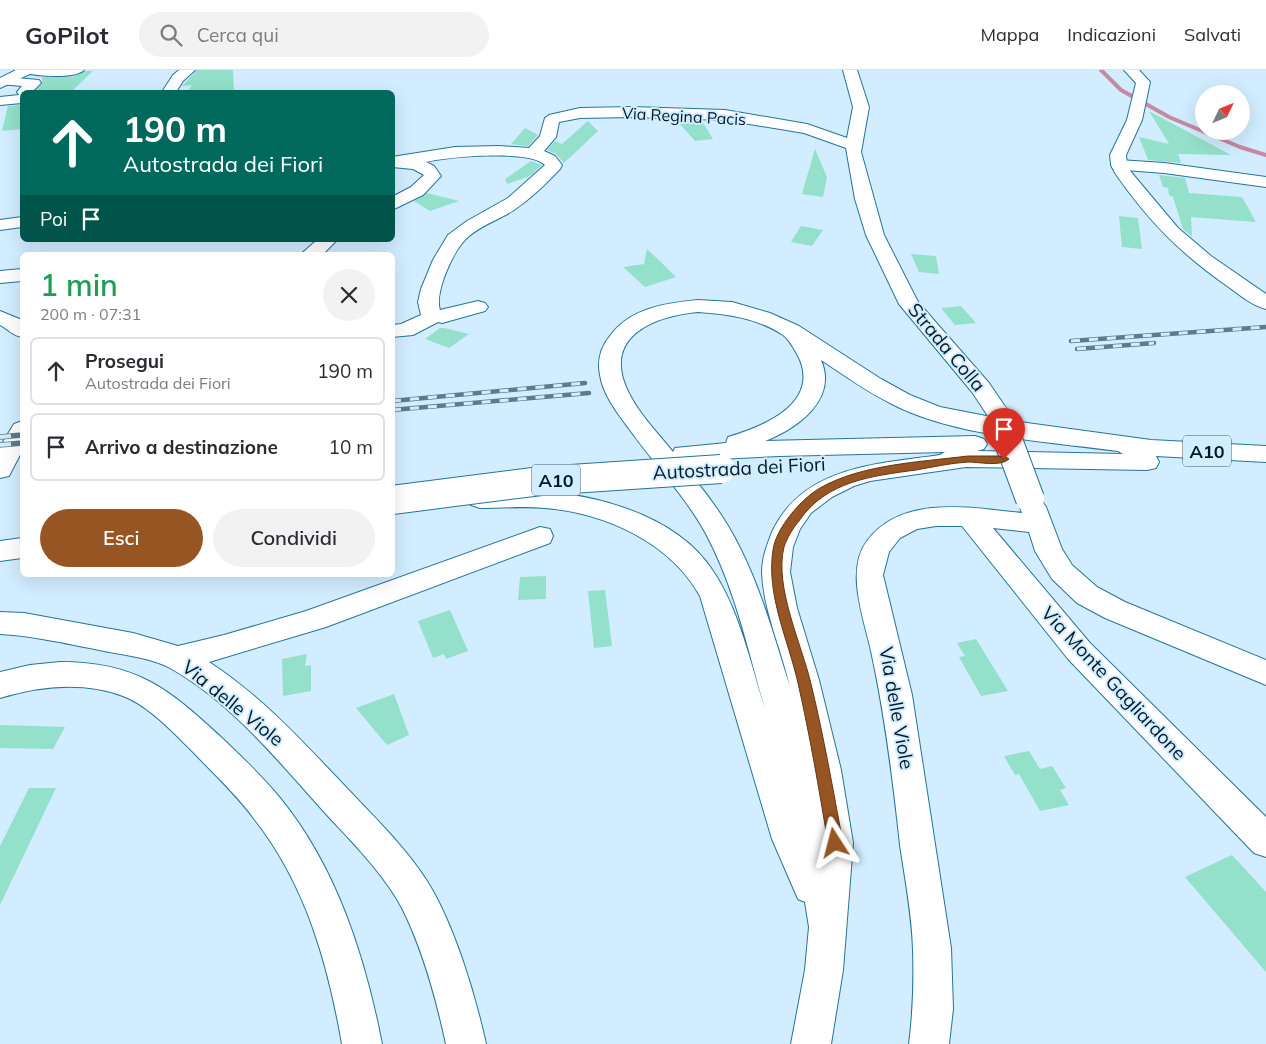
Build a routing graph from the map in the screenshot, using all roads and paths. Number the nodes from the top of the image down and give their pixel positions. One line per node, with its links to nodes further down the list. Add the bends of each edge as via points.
1 (77, 70): 6 (main road)
2 (188, 70): 7 (main road)
3 (850, 70): 10 (main road, Strada Colla, via 861,107)
4 (1131, 70): 13 (main road, via 1143,82 1141,99 1133,127 1118,155)
5 (2, 82): 6 (main road)
6 (25, 82)
7 (170, 90)
8 (20, 99): 9 (main road)
9 (0, 101)
10 (854, 146): 11 (main road, Via Regina Pacis, via 807,129 725,116 580,113 550,121 548,137); 39 (main road, Strada Colla, bridge, via 875,235 900,287 909,304 981,388 998,414)
11 (534, 153): 12 (main road, via 444,153); 24 (main road, via 549,159 554,165 522,196 455,239 431,288 428,302 431,314)
12 (399, 162): 15 (main road, via 425,167 433,176 422,187)
13 (1119, 165): 14 (main road); 22 (main road, via 1150,209 1172,232)
14 (1266, 182)
15 (395, 203)
16 (20, 222): 17 (main road)
17 (0, 225)
18 (326, 242): 19 (main road)
19 (314, 252)
20 (20, 275): 21 (main road)
21 (0, 277)
22 (1262, 300)
23 (478, 307): 24 (main road)
24 (435, 316): 28 (main road, via 405,330)
25 (0, 317): 26 (main road)
26 (20, 329)
27 (790, 329): 30 (main road, via 811,361 815,385 810,399 778,426 750,438); 32 (main road, via 876,387 929,411); 51 (main road, via 769,318 730,308 680,307 657,312 625,330 611,352 609,367 613,385 625,407 724,542 743,585 809,812)
28 (395, 331)
29 (20, 433): 35 (main road)
30 (684, 454): 32 (main road, Autostrada dei Fiori / A10, via 934,444); 36 (main road, Autostrada dei Fiori / A10)
31 (1266, 454): 32 (main road, Autostrada dei Fiori / A10)
32 (1151, 455): 33 (main road, Autostrada dei Fiori / A10); 34 (main road, Autostrada dei Fiori / A10)
33 (968, 459): 37 (main road, Autostrada dei Fiori / A10, bridge, via 824,462 721,469 541,482); 51 (main road, via 869,473 845,480 802,507 779,547 776,572 818,743 835,843)
34 (1266, 468)
35 (0, 470)
36 (395, 481)
37 (424, 496): 38 (main road, Autostrada dei Fiori / A10, bridge); 51 (main road, bridge, via 553,500 611,513 650,531 697,568 714,596 790,839)
38 (395, 500)
39 (1034, 511): 40 (main road, Via delle Viole); 48 (main road, Strada Colla, via 1049,551 1062,572 1087,594 1115,610)
40 (970, 518): 50 (main road, Via Monte Gagliardone, via 1079,651); 55 (main road, Via delle Viole, via 933,516 892,530 873,552 869,575 889,658 905,751 932,948 933,1009)
41 (20, 530): 42 (main road)
42 (0, 533)
43 (540, 536): 47 (main road, Via delle Viole, via 296,626 233,646)
44 (20, 548): 45 (main road)
45 (0, 551)
46 (0, 623): 47 (main road, via 24,624 109,640)
47 (178, 658): 53 (main road, Via delle Viole, via 216,683 269,729 398,870 436,941)
48 (1266, 673)
49 (0, 685): 52 (main road, via 36,676 72,674 136,687 167,709 239,775 276,820 306,869 335,931 357,1011)
50 (1266, 841)
51 (828, 925): 54 (main road)
52 (362, 1044)
53 (466, 1044)
54 (811, 1044)
55 (929, 1044)

